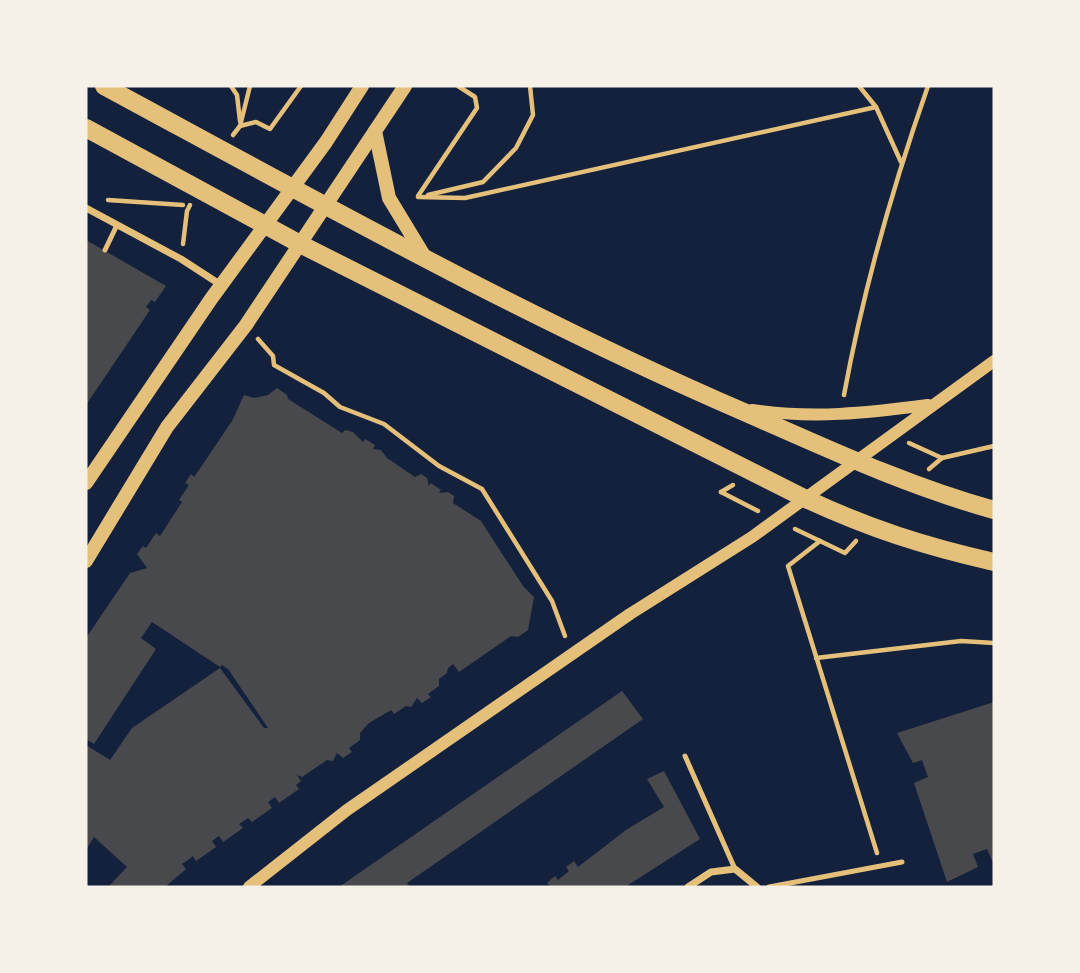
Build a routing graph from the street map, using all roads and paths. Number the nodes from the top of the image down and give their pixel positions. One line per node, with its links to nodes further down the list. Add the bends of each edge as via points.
1 (104, 86): 16 (main road)
2 (231, 86): 12 (path, via 237,95)
3 (250, 86): 12 (path)
4 (301, 86): 12 (path, via 270,129 256,122)
5 (362, 86): 16 (main road)
6 (405, 86): 14 (main road)
7 (458, 86): 18 (path, via 475,97 477,108)
8 (530, 86): 18 (path, via 533,115 516,148 483,182)
9 (859, 86): 11 (path)
10 (928, 86): 15 (path)
11 (876, 107): 15 (path); 18 (path, via 465,198)
12 (240, 126)
13 (86, 128): 17 (main road)
14 (375, 131): 19 (main road); 21 (main road)
15 (901, 163): 33 (path, via 851,348)
16 (291, 187): 21 (main road); 24 (main road)
17 (200, 189): 20 (path, via 182,205); 24 (main road)
18 (418, 197): 19 (path)
19 (389, 198): 27 (main road)
20 (97, 200)
21 (325, 206): 25 (main road); 27 (main road)
22 (86, 208): 23 (street)
23 (117, 225): 26 (lane); 28 (street)
24 (264, 225): 25 (main road); 28 (main road)
25 (300, 244): 29 (main road); 38 (main road)
26 (105, 250)
27 (427, 260): 32 (main road)
28 (221, 285): 36 (main road)
29 (246, 325): 41 (main road, via 167,427); 44 (path, via 273,356 274,366 340,407 384,424 439,466 482,489 552,601)
30 (994, 361): 31 (street)
31 (932, 404): 33 (street); 35 (street)
32 (734, 408): 33 (street, via 799,417); 35 (main road)
33 (840, 416)
34 (942, 458): 37 (path)
35 (855, 461): 37 (main road); 38 (street)
36 (86, 483)
37 (913, 484): 39 (main road)
38 (806, 499): 40 (main road); 44 (street)
39 (994, 510)
40 (868, 527): 42 (main road, via 926,547); 45 (path, via 845,553 820,541 788,566)
41 (88, 555)
42 (994, 562)
43 (994, 643): 45 (path, via 961,641)
44 (573, 653): 50 (street, via 347,810)
45 (816, 658): 48 (path)
46 (685, 755): 49 (lane)
47 (902, 862): 48 (lane)
48 (882, 867): 53 (lane)
49 (735, 869): 51 (street, via 711,872); 52 (street)
50 (249, 887)
51 (688, 887)
52 (757, 887)
53 (769, 887)

